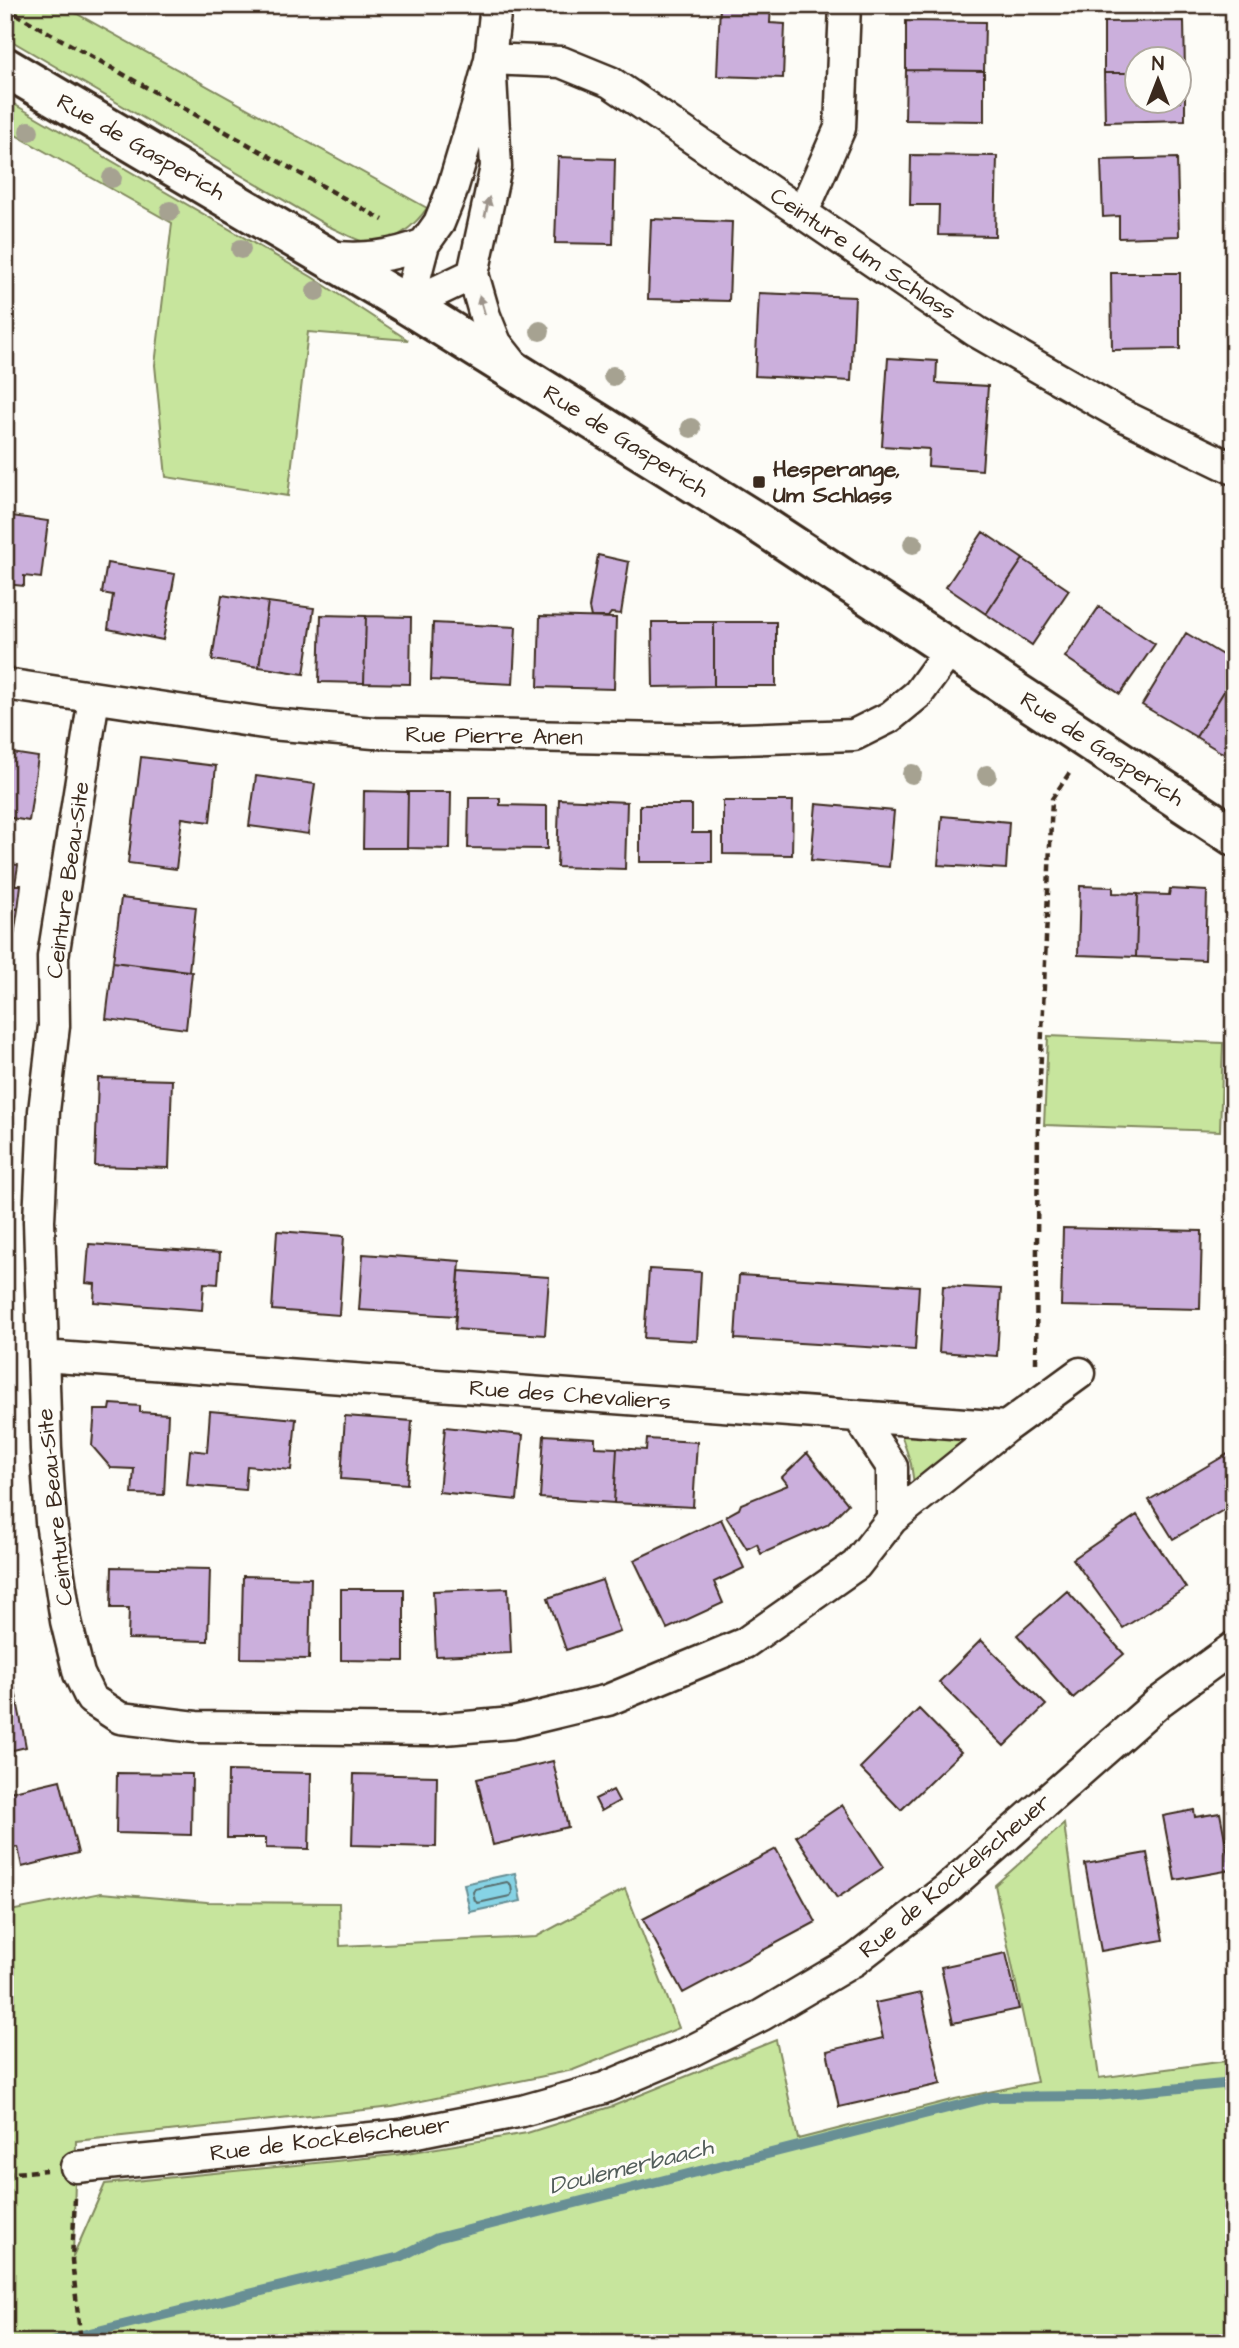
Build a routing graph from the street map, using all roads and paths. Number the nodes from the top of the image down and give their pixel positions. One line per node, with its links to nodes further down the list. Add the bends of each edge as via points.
1 (496, 5): 4 (street)
2 (845, 5): 6 (street, via 840,128)
3 (5, 8): 7 (path)
4 (490, 59): 6 (street, Ceinture Um Schlass, via 561,62 610,82); 8 (street, via 451,193); 10 (street, one-way to 4, via 496,167)
5 (5, 67): 9 (main road, Rue de Gasperich)
6 (803, 212): 13 (street, Ceinture Um Schlass, via 977,332 1122,415)
7 (391, 225)
8 (424, 244): 9 (street, via 377,258); 11 (street)
9 (326, 257): 11 (main road, Rue de Gasperich)
10 (473, 274): 11 (street); 12 (street, one-way to 10, via 496,343)
11 (408, 305): 12 (main road, Rue de Gasperich)
12 (522, 376): 14 (main road, Rue de Gasperich, via 763,526)
13 (1234, 469)
14 (950, 650): 16 (street, Rue Pierre Anen, via 918,694 890,718 854,735 712,740 374,733 271,724); 18 (main road, Rue de Gasperich)
15 (5, 684): 16 (street, Rue Pierre Anen)
16 (94, 698): 19 (street, Ceinture Beau-Site, via 53,957 54,1026 39,1221)
17 (1072, 768): 21 (path, via 1052,799 1038,1125)
18 (1234, 836)
19 (43, 1356): 22 (street, Rue des Chevaliers); 24 (street, Ceinture Beau-Site, via 51,1522 66,1621 79,1674 91,1699 120,1718 196,1727 433,1730 513,1723 608,1700 745,1643 856,1565)
20 (1080, 1373): 21 (street)
21 (1035, 1406): 23 (street)
22 (858, 1416): 23 (street, Rue des Chevaliers); 24 (street, via 892,1467)
23 (1006, 1427): 24 (street, Ceinture Beau-Site)
24 (892, 1519)
25 (1234, 1647): 26 (street, Rue de Kockelscheuer, via 1159,1702 948,1888 855,1960 689,2052 604,2088 522,2111 401,2135)
26 (76, 2167): 27 (path, via 72,2260)
27 (81, 2343)

